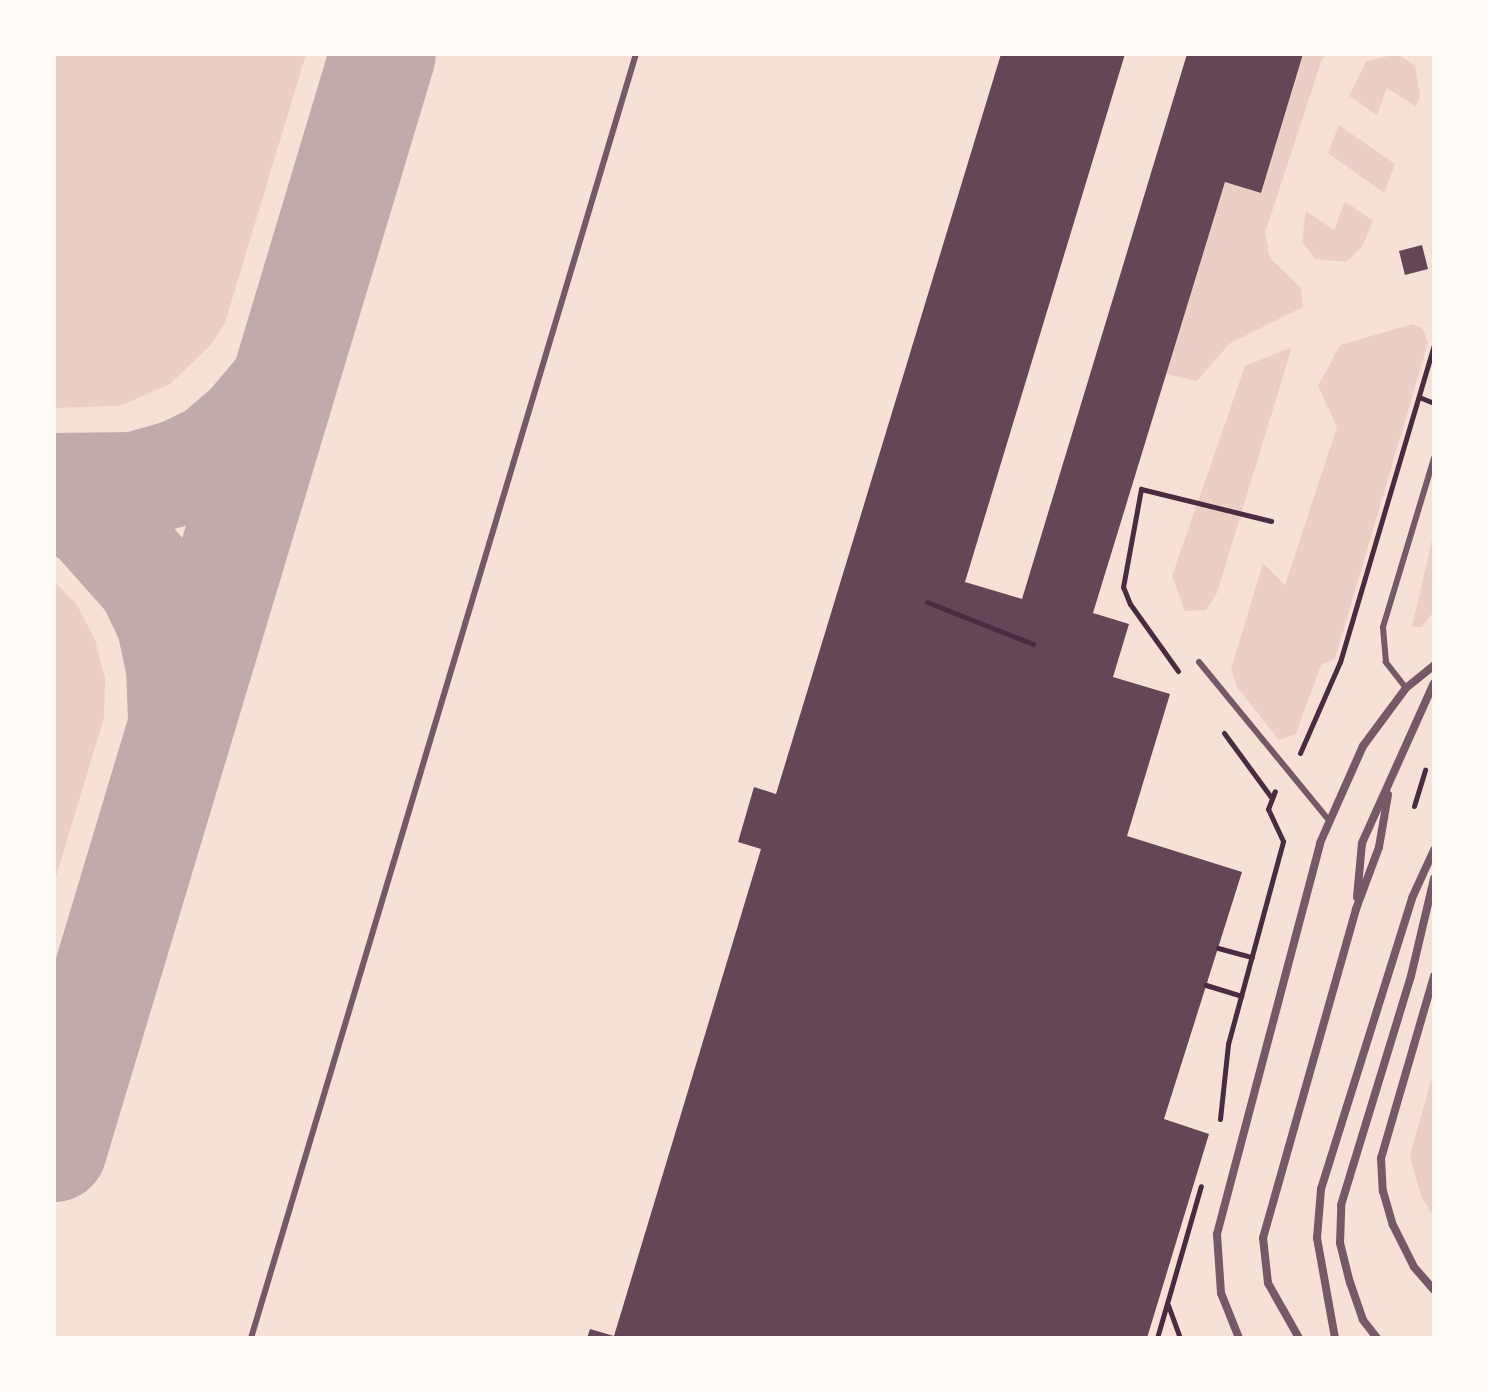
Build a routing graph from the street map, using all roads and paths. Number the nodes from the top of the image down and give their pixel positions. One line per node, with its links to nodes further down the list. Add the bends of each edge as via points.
1 (636, 54): 32 (lane)
2 (1434, 344): 3 (path)
3 (1419, 397): 4 (path); 15 (path, via 1340,662)
4 (1434, 403)
5 (1434, 458): 13 (lane, via 1383,627 1386,662)
6 (1271, 521): 11 (path, via 1141,489 1123,587)
7 (927, 602): 8 (path)
8 (1033, 644)
9 (1199, 662): 15 (lane)
10 (1434, 665): 13 (street)
11 (1181, 675)
12 (1434, 683): 16 (street)
13 (1406, 688): 18 (street, via 1363,746)
14 (1217, 724): 17 (path)
15 (1290, 774): 17 (path); 18 (lane)
16 (1388, 795): 21 (street, via 1379,847); 21 (street, via 1362,843)
17 (1271, 797): 23 (path, via 1269,814 1283,841)
18 (1327, 818): 31 (street, via 1217,1234 1221,1293)
19 (1434, 850): 36 (street, via 1412,898 1321,1189 1317,1238)
20 (1434, 879): 37 (street, via 1411,976 1341,1205 1340,1243 1350,1283 1363,1320)
21 (1356, 909): 35 (street, via 1263,1238 1268,1283)
22 (1218, 948): 23 (path)
23 (1252, 957): 26 (path)
24 (1434, 976): 29 (street, via 1381,1158 1393,1225 1414,1267)
25 (1206, 985): 26 (path)
26 (1241, 996): 27 (path, via 1226,1052)
27 (1218, 1129)
28 (1205, 1172): 30 (path)
29 (1434, 1290)
30 (1167, 1303): 33 (path); 34 (path)
31 (1239, 1337)
32 (251, 1338)
33 (1157, 1338)
34 (1180, 1338)
35 (1299, 1338)
36 (1335, 1338)
37 (1377, 1338)

